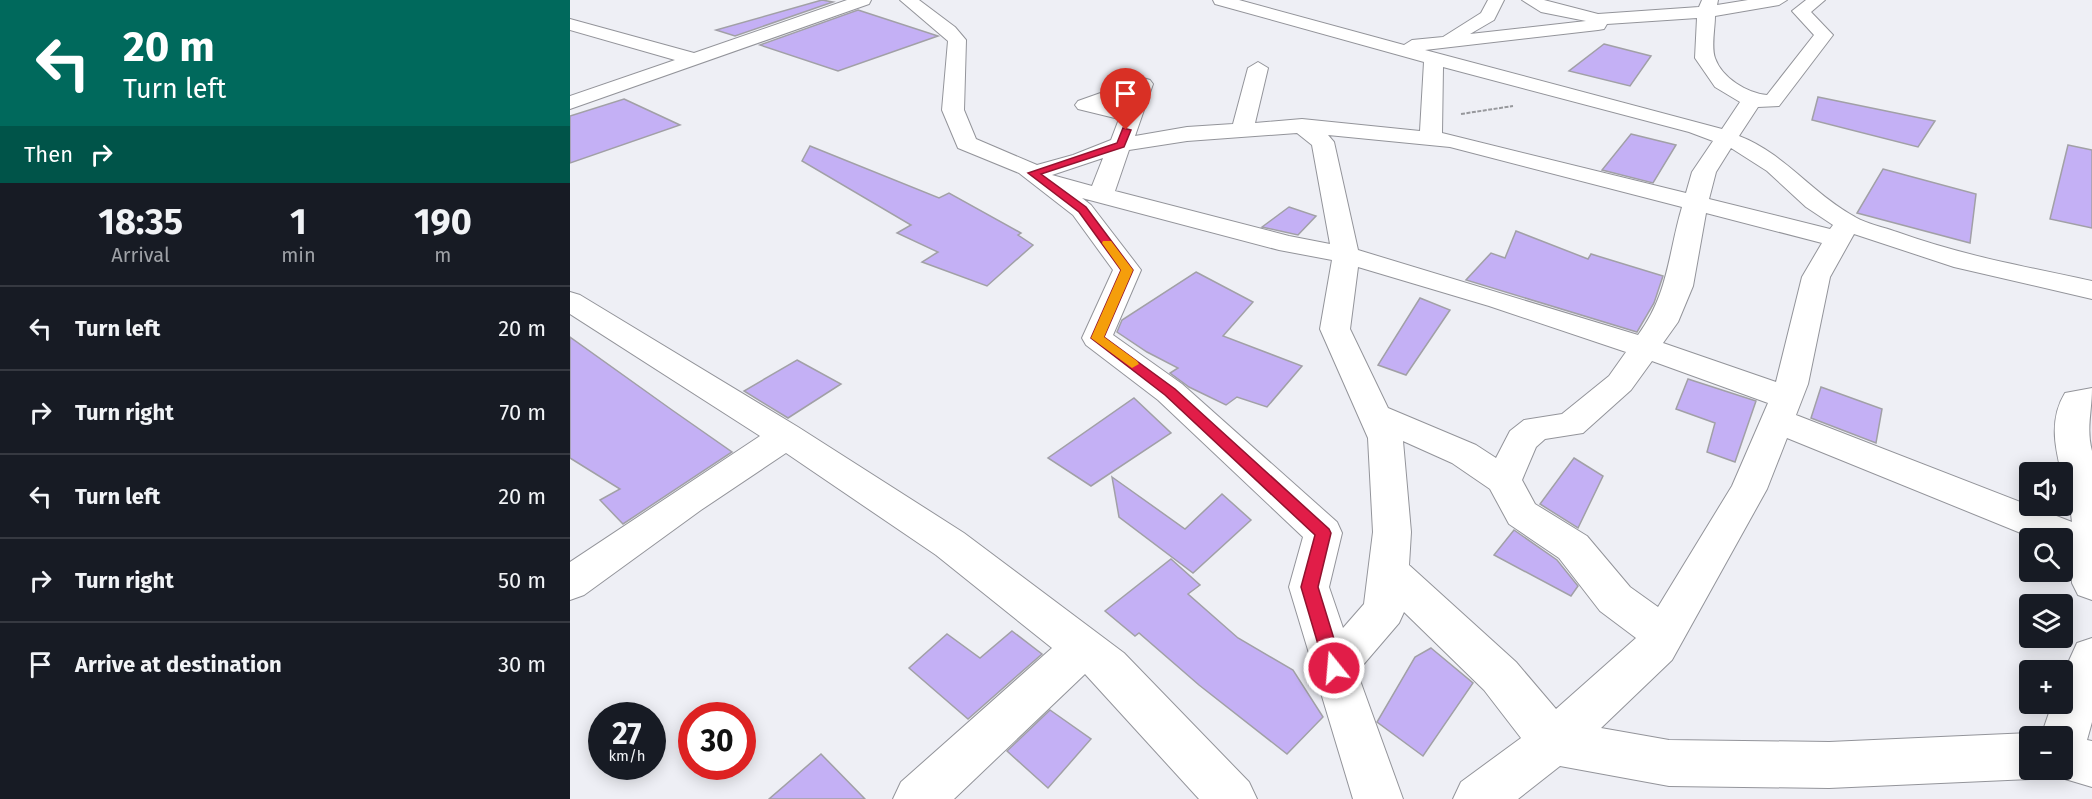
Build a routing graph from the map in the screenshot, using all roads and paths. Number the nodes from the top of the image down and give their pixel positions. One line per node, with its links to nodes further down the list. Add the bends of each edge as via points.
1 (863, 0): 12 (street)
2 (908, 0): 22 (street, via 957,40 953,110 966,143)
3 (1221, 0): 11 (street, via 1393,48)
4 (1496, 0): 11 (street, via 1488,16)
5 (1530, 0): 9 (street, via 1547,8)
6 (1779, 0): 8 (street)
7 (1817, 0): 14 (street, via 1801,11 1824,35 1772,102)
8 (1708, 6): 9 (street); 14 (street, via 1705,58 1722,83)
9 (1599, 19): 11 (street, via 1598,25)
10 (570, 24): 12 (street)
11 (1433, 53): 19 (street); 20 (street)
12 (694, 59): 15 (street)
13 (1258, 68): 18 (street)
14 (1752, 100): 19 (street)
15 (570, 103)
16 (1132, 115): 21 (street)
17 (1302, 126): 18 (street); 20 (street); 26 (street, via 1323,142)
18 (1242, 130): 21 (street)
19 (1725, 137): 24 (street, via 1704,172); 25 (street, via 1775,166)
20 (1431, 139): 24 (street, via 1461,143)
21 (1120, 145): 22 (street); 23 (street)
22 (1040, 178): 23 (street); 42 (street, via 1082,210 1127,270 1097,338 1170,392 1323,533 1309,587)
23 (1101, 195): 26 (street, via 1287,244)
24 (1696, 203): 25 (street); 29 (street, via 1679,286 1663,322)
25 (1843, 231): 27 (street); 31 (street, via 1816,277 1792,384)
26 (1346, 255): 29 (street); 32 (street, via 1335,329)
27 (2092, 290)
28 (570, 301): 33 (street)
29 (1644, 347): 31 (street); 34 (street, via 1620,383 1570,425 1536,428 1522,440)
30 (2092, 399): 35 (street, via 2078,401 2070,433 2091,520)
31 (1782, 410): 35 (street); 39 (street, via 1749,489)
32 (1375, 417): 34 (street, via 1464,454); 36 (street, via 1385,438 1392,532)
33 (786, 436): 37 (street); 40 (street, via 950,544)
34 (1504, 480): 39 (street, via 1522,514 1573,547 1615,599)
35 (2091, 546): 38 (street)
36 (1388, 571): 42 (street, via 1384,611); 44 (street, via 1500,676)
37 (570, 584)
38 (2092, 584)
39 (1664, 635): 44 (street, via 1657,647)
40 (1083, 648): 50 (street); 51 (street, via 1107,667)
41 (2092, 657): 43 (street)
42 (1334, 668): 52 (street)
43 (2068, 726)
44 (1553, 742): 45 (street, via 1669,763 1829,765); 53 (street)
45 (2019, 756)
46 (2073, 757): 47 (street)
47 (2092, 757)
48 (2073, 760): 49 (street)
49 (2092, 764)
50 (918, 799)
51 (1232, 799)
52 (1378, 799)
53 (1478, 799)

